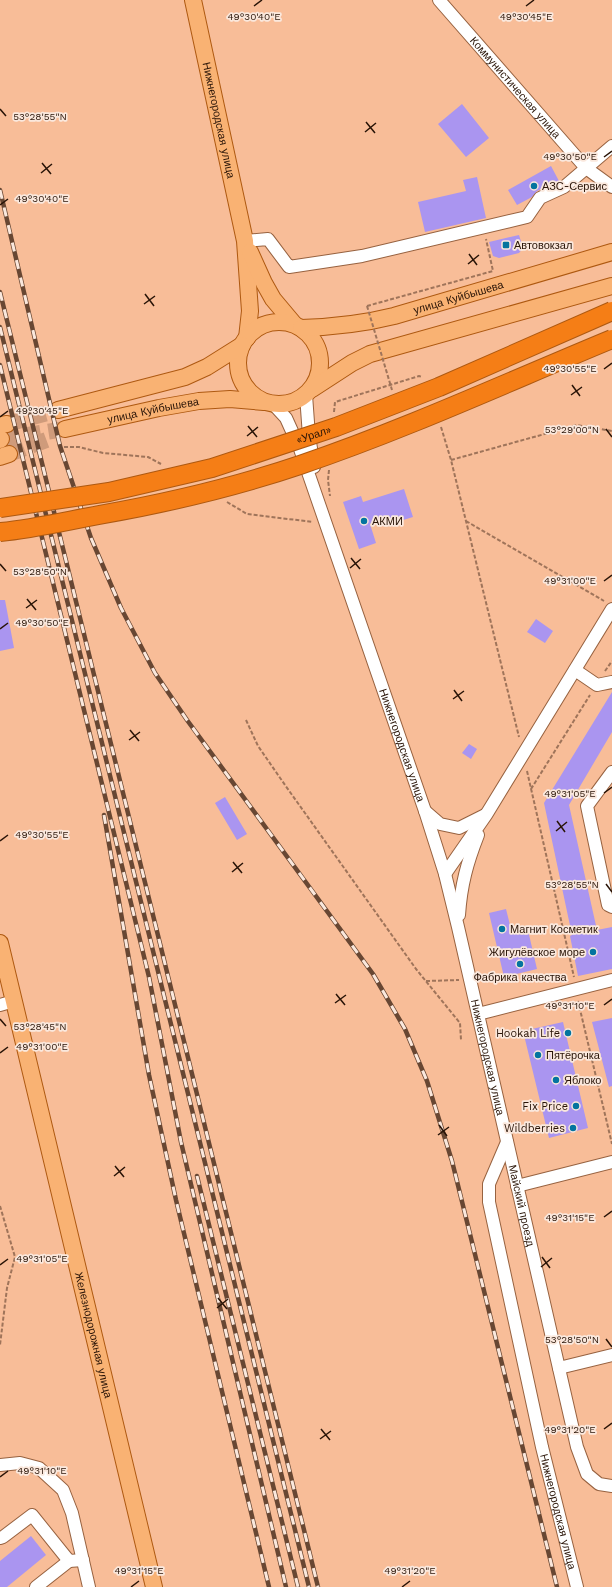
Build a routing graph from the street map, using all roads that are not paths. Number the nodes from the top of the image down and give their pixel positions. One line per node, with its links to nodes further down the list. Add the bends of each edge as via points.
1 (193, 0): 6 (main road, Нижнегородская улица)
2 (439, 0): 4 (street, Коммунистическая улица)
3 (612, 146): 4 (street)
4 (586, 168): 5 (street, Коммунистическая улица); 6 (street, via 564,186 540,198 528,217 362,256 289,267 268,239)
5 (612, 187)
6 (245, 241): 12 (main road, Нижнегородская улица, via 273,299); 14 (main road, Нижнегородская улица, via 250,311)
7 (612, 252): 12 (main road, улица Куйбышева, via 361,324 331,328)
8 (612, 286): 9 (main road)
9 (592, 292): 10 (main road); 15 (main road, via 370,354 346,366)
10 (612, 295)
11 (612, 311): 19 (highway, «Урал», bridge, via 439,387 336,427 212,468 109,492)
12 (297, 326): 14 (main road, via 285,322 268,323 252,332); 15 (main road, via 314,340 320,356 320,373)
13 (612, 339): 21 (highway, «Урал», bridge, via 446,410 300,465 213,491 129,510)
14 (244, 342): 16 (main road, via 238,362 241,379 251,393); 17 (main road, улица Куйбышева, via 207,367 185,377)
15 (309, 392): 16 (main road, via 291,404); 20 (street, via 309,436)
16 (270, 404): 18 (main road, улица Куйбышева, via 230,399 199,401 99,421); 20 (street, Нижнегородская улица, via 286,418 300,449)
17 (58, 410)
18 (64, 437)
19 (0, 508)
20 (320, 508): 26 (street, Нижнегородская улица)
21 (0, 532)
22 (609, 606): 23 (street)
23 (575, 670): 24 (street, via 597,685); 27 (street)
24 (612, 682)
25 (612, 772): 29 (street, via 587,806 608,905)
26 (425, 811): 27 (street, via 440,824 459,828); 28 (street, Нижнегородская улица)
27 (486, 815): 28 (street); 30 (street, via 470,855 461,891)
28 (445, 874): 30 (street, Нижнегородская улица)
29 (612, 907)
30 (458, 927): 34 (street, Нижнегородская улица)
31 (0, 943): 33 (main road, Железнодорожная улица)
32 (611, 982): 34 (street)
33 (7, 1003): 47 (main road, Железнодорожная улица)
34 (478, 1014): 35 (street, Нижнегородская улица)
35 (507, 1142): 37 (street, Майский проезд); 48 (street, Нижнегородская улица, via 489,1184 489,1202 542,1447)
36 (612, 1162): 37 (street)
37 (517, 1186): 39 (street, Майский проезд)
38 (612, 1355): 39 (street)
39 (559, 1368): 41 (street, Майский проезд, via 577,1447 587,1474 599,1484)
40 (0, 1465): 43 (street, via 20,1463 39,1468 63,1490 72,1513)
41 (612, 1486)
42 (0, 1538): 44 (street, via 32,1514)
43 (83, 1560): 44 (street); 46 (street)
44 (69, 1561): 45 (street)
45 (36, 1587)
46 (89, 1587)
47 (154, 1587)
48 (577, 1587)

